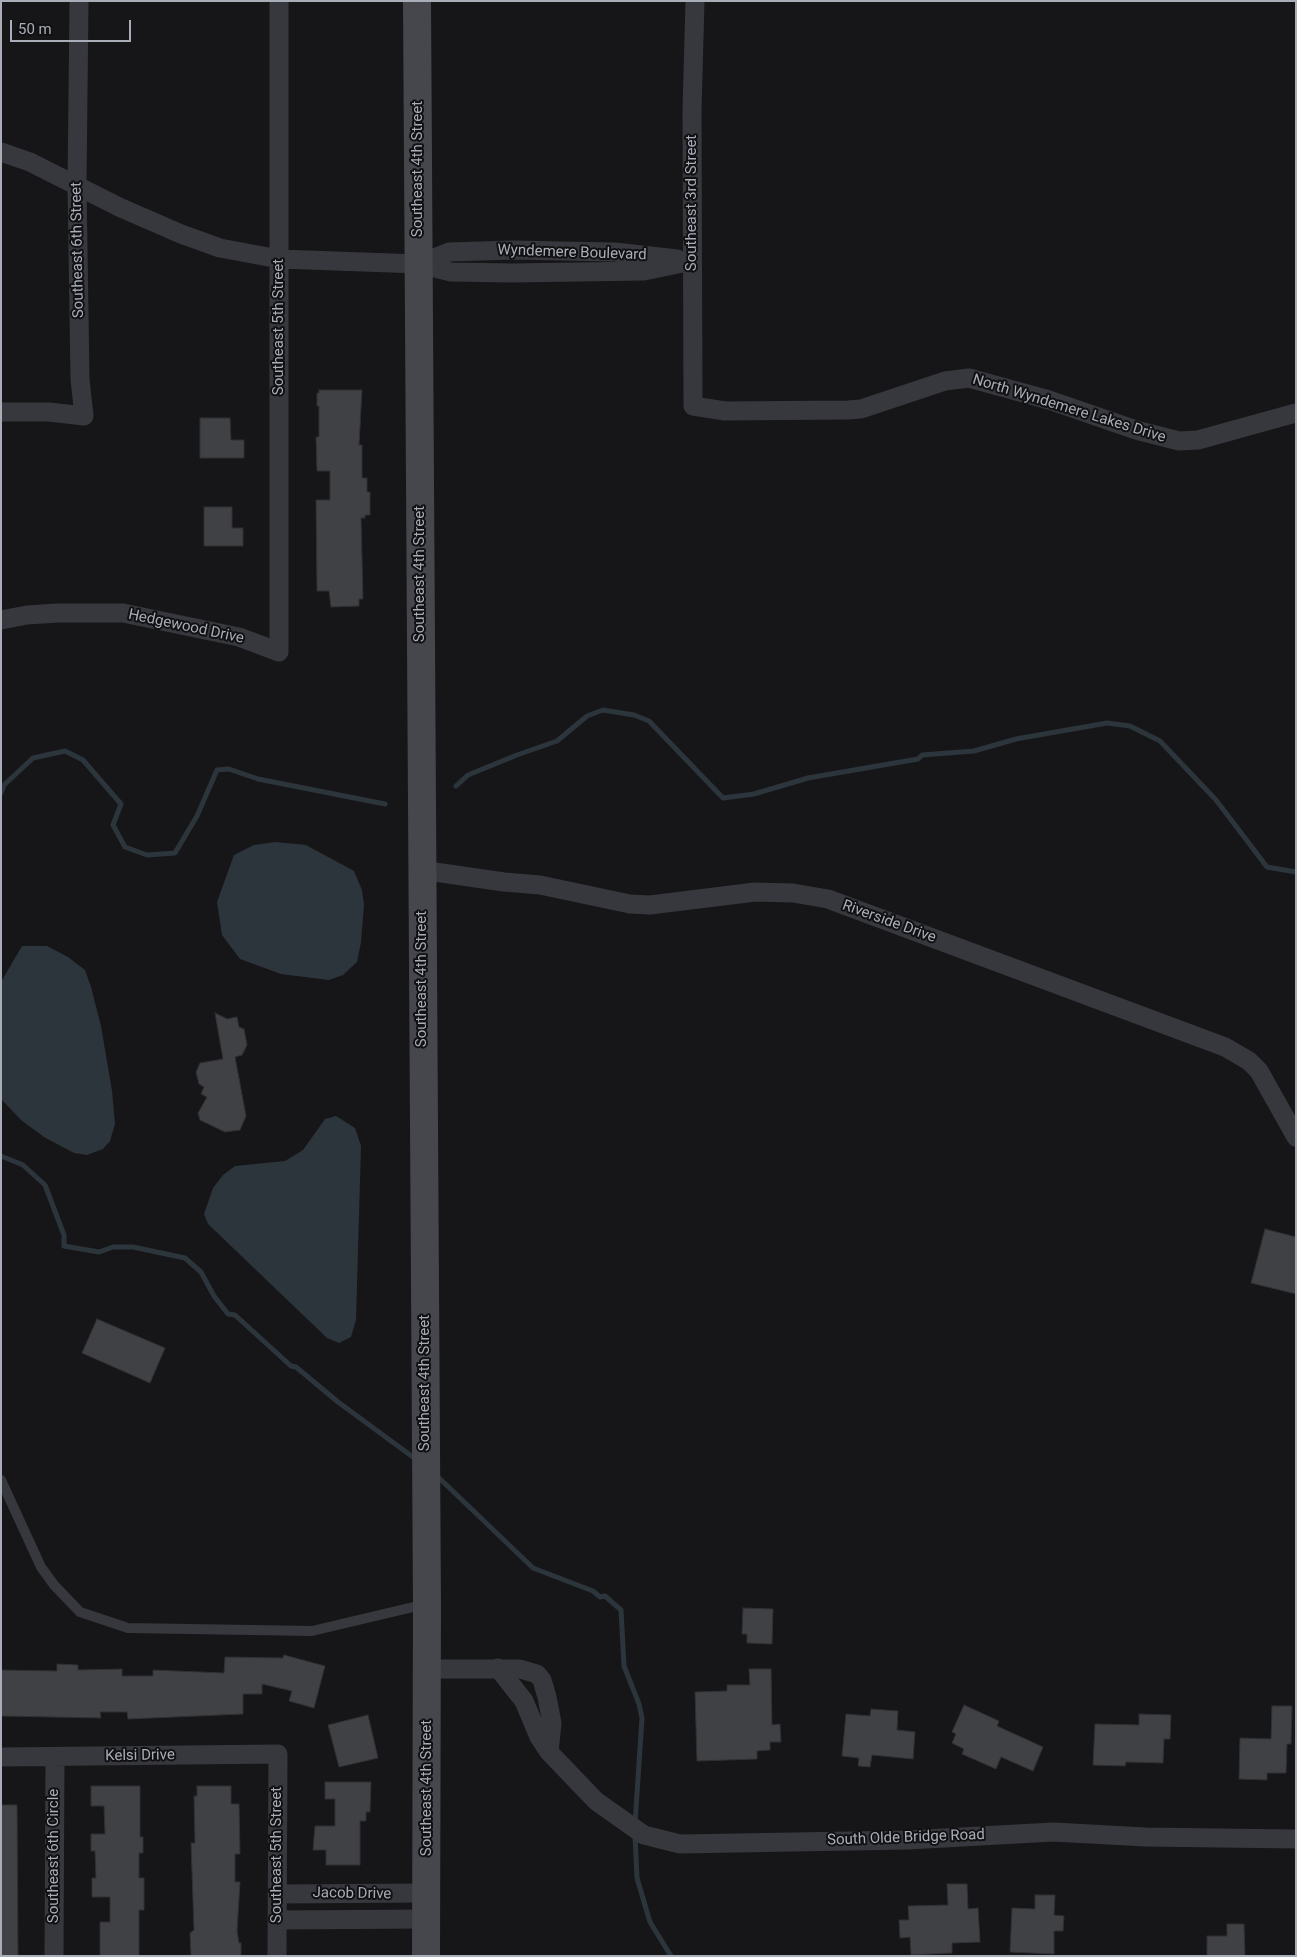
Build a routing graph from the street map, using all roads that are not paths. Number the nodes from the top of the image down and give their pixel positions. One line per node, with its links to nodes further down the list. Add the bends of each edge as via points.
1 (79, 1): 6 (street, Southeast 6th Street)
2 (279, 1): 7 (street, Southeast 5th Street)
3 (417, 1): 9 (main road, Southeast 4th Street)
4 (695, 1): 8 (street, Southeast 3rd Street)
5 (1, 152): 6 (street, Wyndemere Boulevard)
6 (77, 185): 7 (street, Wyndemere Boulevard, via 181,234 220,248); 11 (street, Southeast 6th Street, via 80,379 84,416)
7 (279, 259): 9 (street, Wyndemere Boulevard); 14 (street, Southeast 5th Street)
8 (692, 261): 9 (street, Wyndemere Boulevard, via 644,271 616,272 450,272); 10 (street, Southeast 3rd Street)
9 (419, 264): 15 (main road, Southeast 4th Street)
10 (693, 406): 12 (street, North Wyndemere Lakes Drive, via 725,411 861,409 945,381 969,378 1179,441 1198,440)
11 (1, 412)
12 (1296, 413)
13 (1, 620): 14 (street, Hedgewood Drive, via 58,613 123,613 239,636)
14 (279, 652)
15 (422, 870): 16 (street, Riverside Drive, via 540,885 630,904 650,905 763,892 793,892 828,899 1225,1047 1259,1071); 18 (main road, Southeast 4th Street)
16 (1296, 1137)
17 (1, 1480): 18 (lane, via 41,1567 54,1585 80,1612 128,1628 312,1631)
18 (427, 1604): 20 (main road, Southeast 4th Street)
19 (498, 1668): 20 (street); 21 (street, South Olde Bridge Road, via 524,1701); 21 (street, via 530,1670 542,1680 552,1723)
20 (427, 1669): 27 (main road, Southeast 4th Street)
21 (549, 1752): 25 (street, South Olde Bridge Road, via 596,1801 644,1835 680,1844 908,1840 1053,1832)
22 (278, 1754): 24 (street, Kelsi Drive); 26 (street, Southeast 5th Street)
23 (1, 1757): 24 (street, Kelsi Drive)
24 (55, 1757): 29 (street, Southeast 6th Circle)
25 (1296, 1839)
26 (277, 1894): 27 (street, Jacob Drive); 28 (street, Southeast 5th Street)
27 (426, 1906): 28 (street, Jacob Drive); 31 (main road, Southeast 4th Street)
28 (277, 1920): 30 (street, Southeast 5th Street)
29 (54, 1956)
30 (277, 1956)
31 (426, 1956)

